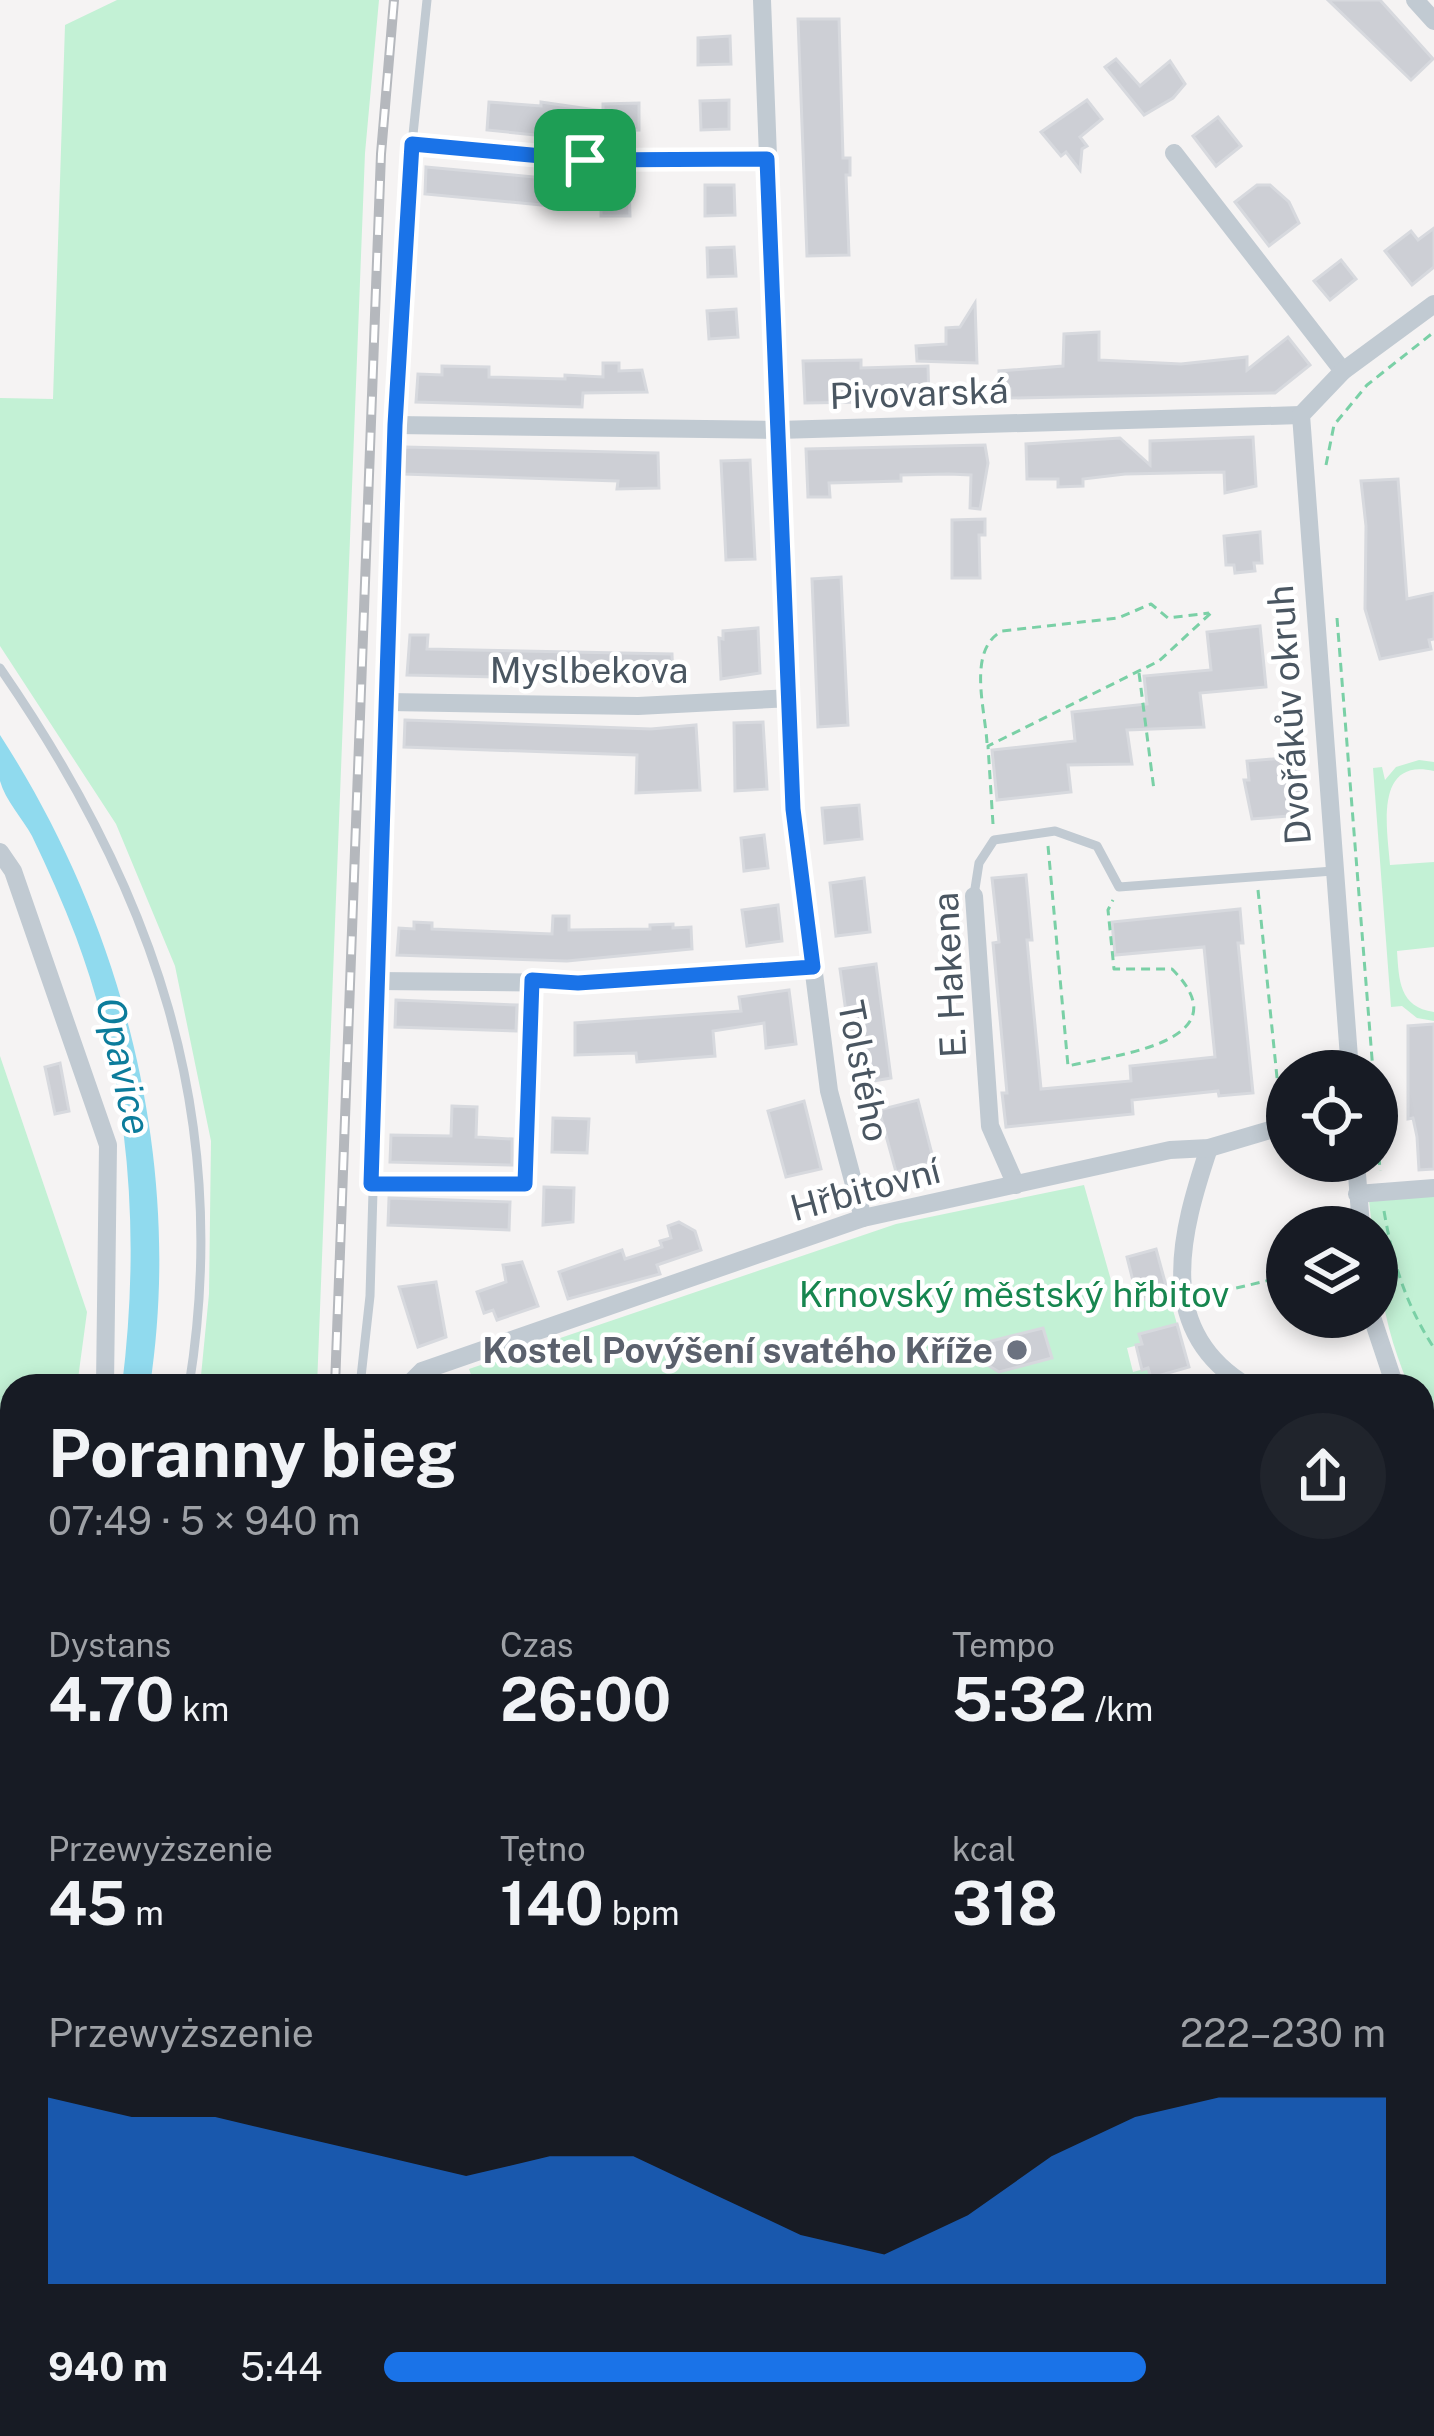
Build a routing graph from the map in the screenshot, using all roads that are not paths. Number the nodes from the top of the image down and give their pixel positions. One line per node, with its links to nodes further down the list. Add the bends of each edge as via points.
1 (428, 0): 5 (lane)
2 (762, 0): 7 (street, Tolstého)
3 (1415, 0): 4 (street)
4 (1434, 21)
5 (412, 144): 7 (street, via 585,160); 11 (lane)
6 (1174, 154): 9 (street)
7 (767, 159): 12 (street, Tolstého)
8 (1434, 304): 9 (street)
9 (1343, 371): 10 (street)
10 (1301, 415): 12 (street, Pivovarská); 17 (street, Dvořákův okruh)
11 (395, 425): 12 (street, Pivovarská); 15 (lane)
12 (778, 430): 14 (street, Tolstého)
13 (0, 668): 34 (lane, via 91,814 166,995 200,1190 203,1264)
14 (790, 698): 15 (street, Myslbekova, via 638,706); 19 (street, Tolstého, via 793,809)
15 (388, 702): 20 (lane)
16 (0, 852): 33 (street, via 108,1145)
17 (1333, 871): 18 (lane, E. Hakena, via 1119,886 1097,847 1047,832 994,840 979,863); 22 (street, Dvořákův okruh)
18 (974, 896): 27 (street, E. Hakena, via 991,1126)
19 (813, 967): 21 (street); 31 (street, Tolstého, via 829,1091)
20 (377, 980): 21 (street); 26 (lane)
21 (532, 980): 26 (street, via 525,1184)
22 (1348, 1050)
23 (1266, 1132): 24 (street, Hřbitovní)
24 (1209, 1148): 27 (street, Hřbitovní); 37 (street, via 1180,1246 1184,1301)
25 (1357, 1182): 29 (street)
26 (371, 1184): 35 (lane)
27 (1016, 1184): 31 (street, Hřbitovní)
28 (1434, 1188): 29 (street)
29 (1357, 1194): 30 (street)
30 (1358, 1206)
31 (862, 1218): 36 (street, Hřbitovní)
32 (1379, 1338): 38 (street)
33 (105, 1374)
34 (190, 1374)
35 (362, 1374)
36 (419, 1374)
37 (1228, 1374)
38 (1391, 1374)

